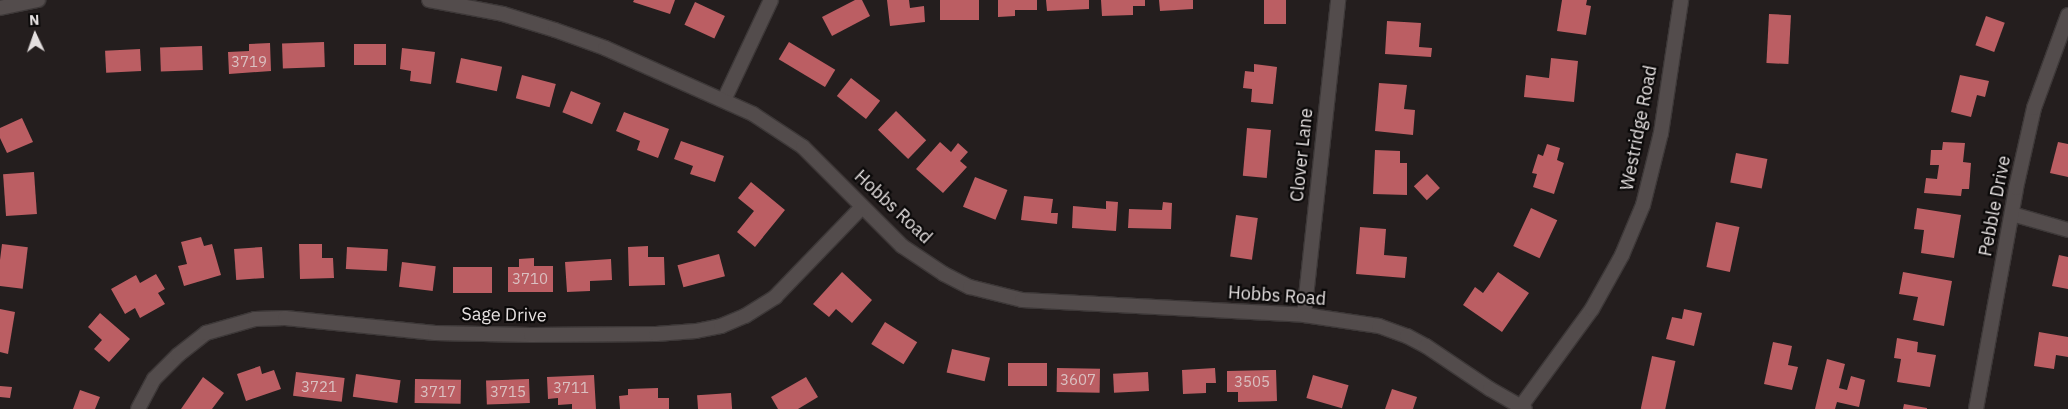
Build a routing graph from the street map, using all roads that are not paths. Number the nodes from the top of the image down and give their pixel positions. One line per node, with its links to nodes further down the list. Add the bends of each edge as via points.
1 (38, 0): 6 (street)
2 (429, 0): 8 (street, Hobbs Road, via 503,14 554,30 605,48)
3 (772, 0): 8 (street)
4 (1338, 0): 12 (street, Clover Lane)
5 (1682, 0): 13 (street, Westridge Road, via 1661,133 1643,206 1622,255 1592,309)
6 (0, 8)
7 (2068, 15): 10 (street, Pebble Drive, via 2034,108)
8 (724, 100): 9 (street, Hobbs Road, via 753,114 803,148)
9 (862, 208): 12 (street, Hobbs Road, via 902,246 944,274 993,294 1022,300); 14 (street, Sage Drive, via 774,297 745,316 721,326 656,334 531,335 435,333 285,318 256,319 206,333 154,379)
10 (2012, 214): 11 (street); 15 (street, Pebble Drive)
11 (2068, 230)
12 (1304, 315): 13 (street, Hobbs Road, via 1379,326 1407,336)
13 (1522, 408)
14 (138, 409)
15 (1976, 409)

